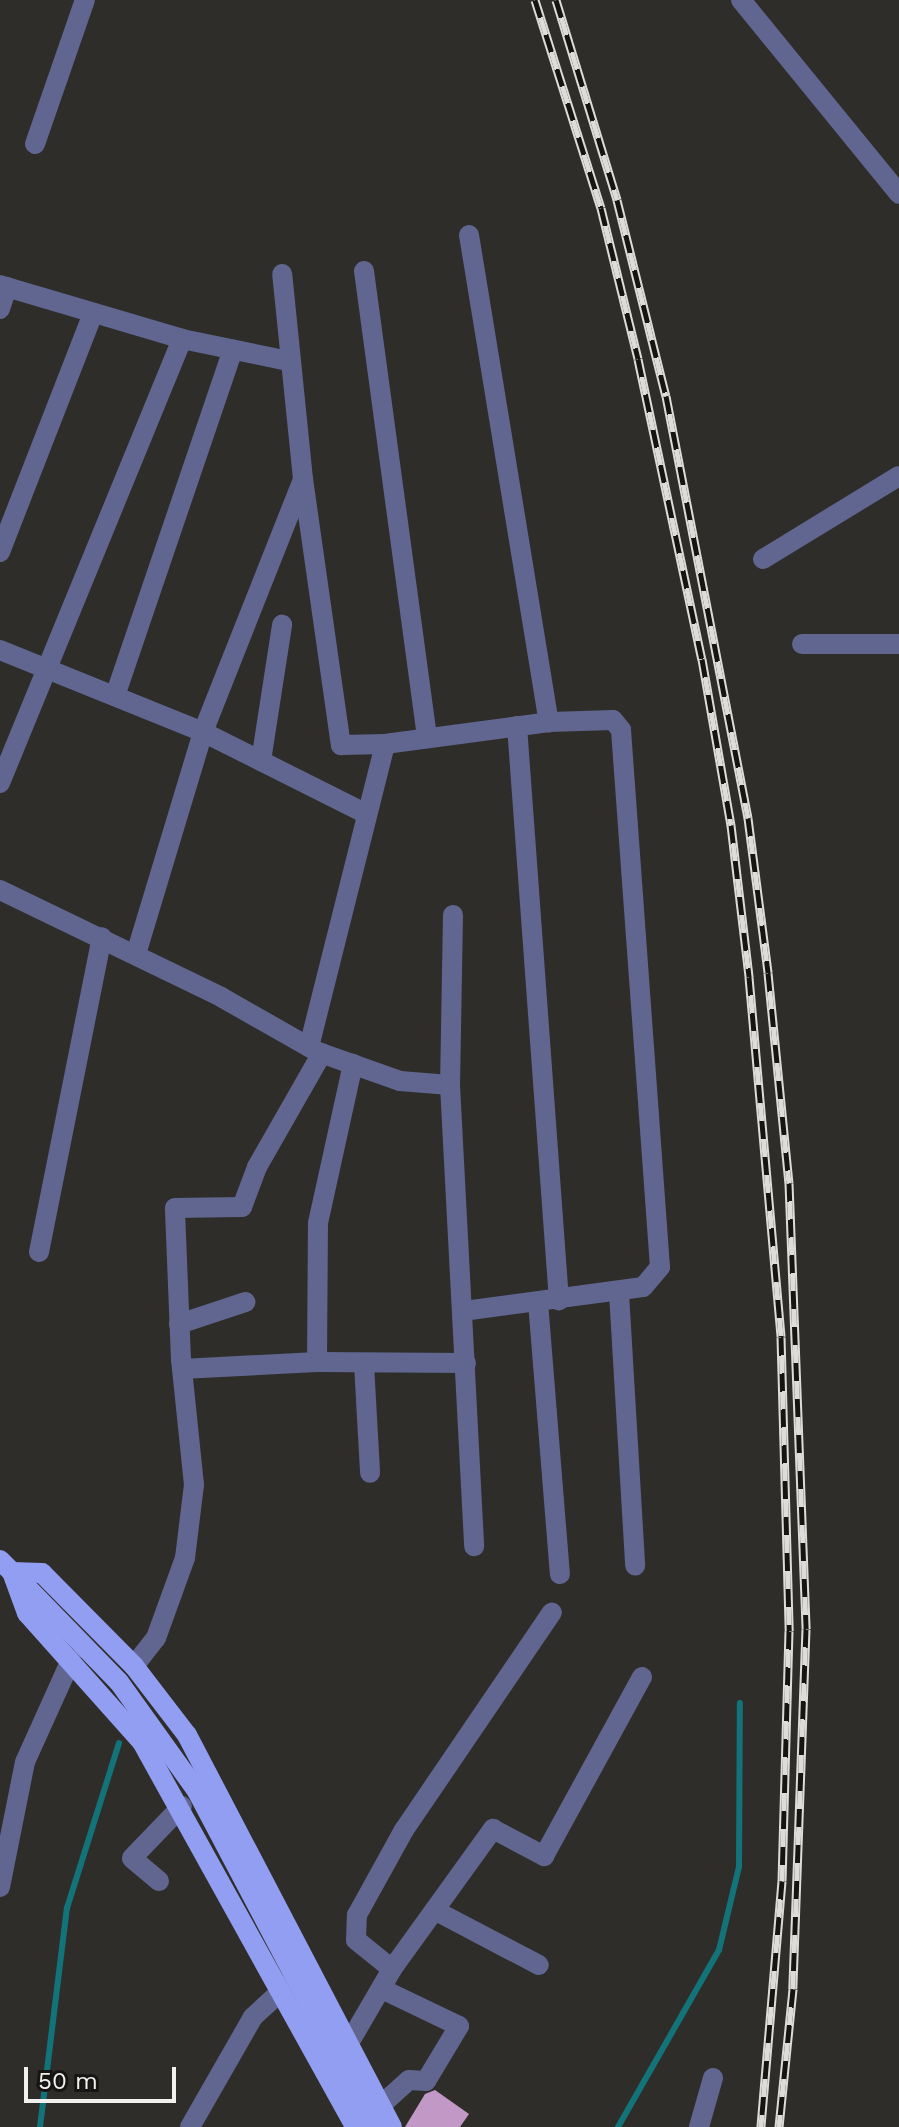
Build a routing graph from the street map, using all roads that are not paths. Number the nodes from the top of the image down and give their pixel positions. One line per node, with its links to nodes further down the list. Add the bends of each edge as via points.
1 (85, 0): 3 (street)
2 (741, 0): 4 (street)
3 (35, 144)
4 (899, 194)
5 (469, 235): 24 (street)
6 (364, 271): 27 (street)
7 (282, 274): 13 (street)
8 (4, 286): 9 (street); 10 (street)
9 (0, 309)
10 (93, 313): 11 (street); 16 (street)
11 (182, 339): 12 (street); 22 (street)
12 (233, 350): 13 (street); 23 (street)
13 (288, 361): 15 (street)
14 (899, 476): 17 (street)
15 (303, 479): 26 (street); 28 (street, via 341,745)
16 (0, 552)
17 (763, 559)
18 (282, 625): 29 (street)
19 (802, 644): 20 (street)
20 (899, 644)
21 (0, 650): 22 (street)
22 (46, 670): 23 (street); 30 (street)
23 (115, 696): 26 (street)
24 (549, 722): 25 (street); 40 (street, via 613,720 621,730 660,1267 643,1287)
25 (517, 726): 27 (street); 41 (street)
26 (203, 732): 29 (street); 35 (street)
27 (427, 736): 28 (street)
28 (385, 744): 31 (street)
29 (261, 761): 31 (street)
30 (0, 783)
31 (367, 814): 36 (street)
32 (0, 890): 34 (street)
33 (453, 915): 38 (street)
34 (102, 937): 35 (street); 39 (street)
35 (136, 954): 36 (street)
36 (315, 1050): 37 (street); 45 (street, via 242,1207 175,1208)
37 (353, 1064): 38 (street, via 400,1081); 46 (street, via 318,1223)
38 (450, 1085): 44 (street)
39 (39, 1252)
40 (619, 1293): 41 (street); 53 (street)
41 (559, 1300): 43 (street)
42 (245, 1302): 45 (street)
43 (538, 1302): 44 (street); 54 (street)
44 (463, 1311): 47 (street)
45 (179, 1324): 49 (street)
46 (317, 1362): 48 (street); 49 (street)
47 (466, 1363): 48 (street); 51 (street)
48 (364, 1364): 50 (street)
49 (182, 1369): 57 (street, via 194,1485 185,1558 156,1638)
50 (370, 1473)
51 (474, 1546)
52 (6, 1566): 56 (main road, via 20,1604); 57 (main road, via 42,1573); 73 (main road, bridge, via 119,1682 197,1791)
53 (635, 1566)
54 (560, 1574)
55 (552, 1612): 65 (street, via 404,1830 357,1915 356,1940)
56 (71, 1660): 59 (main road, via 142,1742); 61 (street, via 25,1762)
57 (134, 1666): 64 (main road, via 187,1735)
58 (642, 1677): 62 (street, via 544,1856 493,1829)
59 (182, 1806): 60 (street, via 132,1858); 67 (main road)
60 (159, 1881)
61 (0, 1887)
62 (436, 1911): 63 (street); 65 (street)
63 (539, 1965)
64 (309, 1966): 67 (street); 68 (main road)
65 (392, 1969): 66 (street)
66 (382, 1989): 68 (street); 70 (street, via 459,2026 426,2081 409,2080)
67 (281, 1992): 71 (street, via 253,2017); 72 (main road)
68 (349, 2043): 70 (main road)
69 (713, 2078): 75 (street)
70 (380, 2106): 74 (main road)
71 (190, 2127)
72 (355, 2127)
73 (374, 2127)
74 (392, 2127)
75 (699, 2127)

